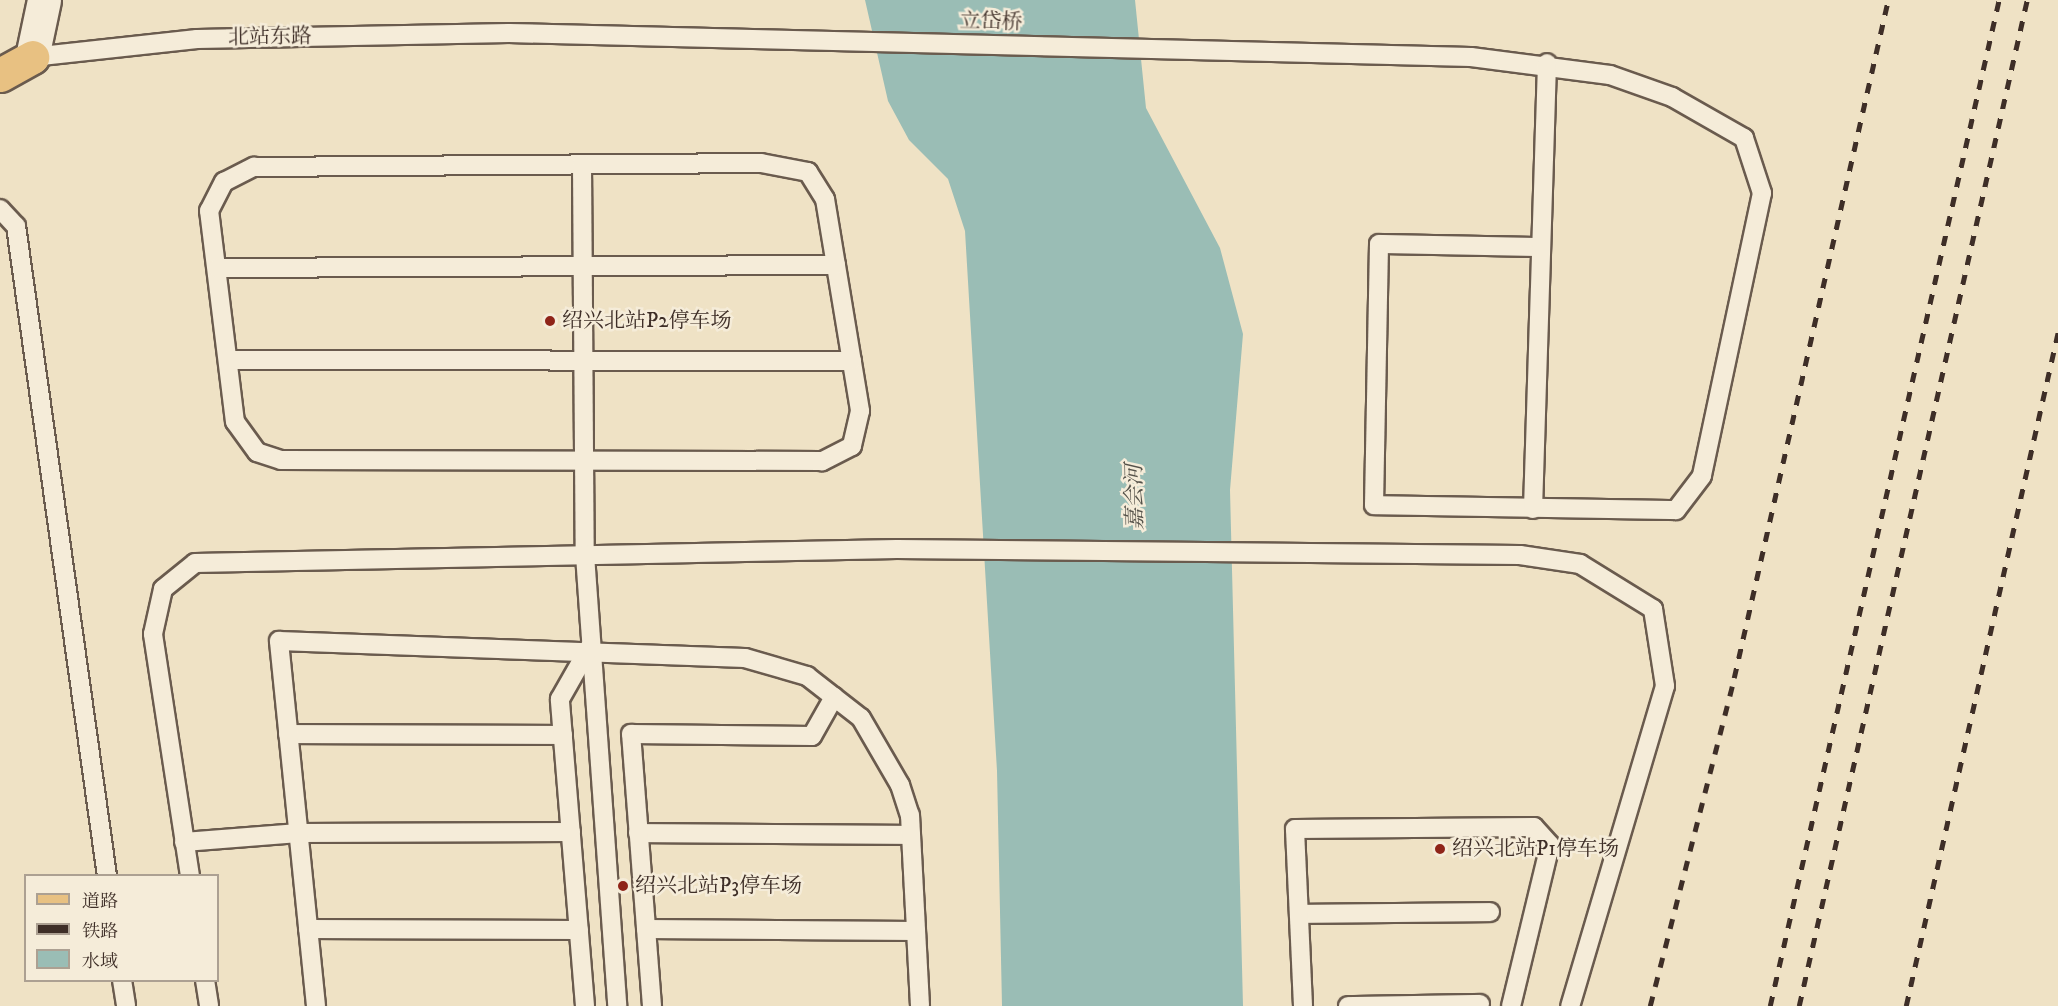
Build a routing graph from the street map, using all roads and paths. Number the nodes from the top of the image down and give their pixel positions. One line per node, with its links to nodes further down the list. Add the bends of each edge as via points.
1 (25, 0): 5 (main road)
2 (44, 0): 5 (main road)
3 (509, 33): 5 (lane, 北站东路, via 197,39); 6 (lane, 立岱桥, via 1471,57)
4 (0, 52): 5 (main road, 北站东路)
5 (32, 57): 7 (main road, 北站东路)
6 (1547, 63): 10 (lane); 18 (lane, via 1610,75 1672,97 1744,138 1762,193 1702,476 1676,510)
7 (0, 75)
8 (582, 164): 11 (lane, via 761,163 808,172 825,199); 12 (lane, via 254,167 224,182 209,211); 13 (lane)
9 (0, 209): 29 (lane, via 16,226)
10 (1540, 247): 18 (lane); 18 (lane, via 1379,244 1374,505)
11 (836, 265): 13 (lane); 16 (lane)
12 (217, 268): 13 (lane); 14 (lane)
13 (583, 268): 15 (lane)
14 (228, 360): 15 (lane); 17 (lane, via 235,422 257,452 281,460)
15 (583, 361): 16 (lane); 17 (lane)
16 (852, 361): 17 (lane, via 860,411 852,446 822,461)
17 (584, 461): 19 (lane)
18 (1533, 509)
19 (585, 555): 20 (lane); 28 (lane, via 195,563 163,589 153,634); 50 (lane, via 897,549 1520,555 1580,564 1653,609 1665,686)
20 (589, 648): 21 (lane, via 745,658 807,676); 22 (lane, via 279,641); 23 (lane, via 560,699); 44 (lane)
21 (834, 697): 26 (lane, via 812,736 631,734); 27 (lane, via 861,718 900,785)
22 (288, 734): 23 (lane); 25 (lane)
23 (563, 735): 24 (lane)
24 (571, 832): 25 (lane); 35 (lane)
25 (298, 833): 28 (lane); 33 (lane)
26 (639, 833): 27 (lane); 34 (lane)
27 (911, 835): 36 (lane)
28 (184, 842): 30 (lane)
29 (107, 874)
30 (189, 874)
31 (1490, 912): 32 (lane)
32 (1299, 914): 47 (lane); 49 (lane, via 1295,830 1534,826 1550,845)
33 (308, 929): 35 (lane); 42 (lane)
34 (646, 929): 36 (lane); 45 (lane)
35 (579, 930): 43 (lane)
36 (916, 931): 46 (lane)
37 (122, 982): 40 (lane)
38 (205, 982): 41 (lane)
39 (1480, 1004): 48 (lane)
40 (126, 1006)
41 (209, 1006)
42 (316, 1006)
43 (585, 1006)
44 (617, 1006)
45 (652, 1006)
46 (920, 1006)
47 (1304, 1006)
48 (1348, 1006)
49 (1511, 1006)
50 (1570, 1006)

